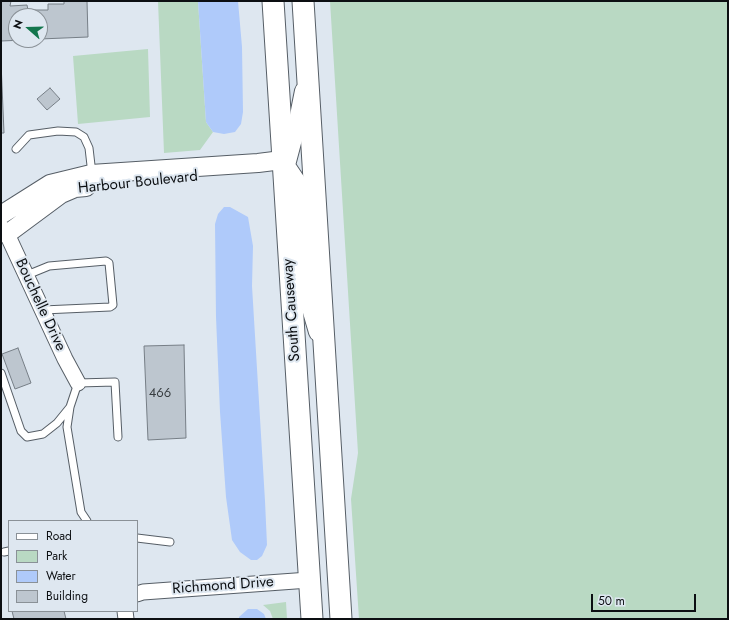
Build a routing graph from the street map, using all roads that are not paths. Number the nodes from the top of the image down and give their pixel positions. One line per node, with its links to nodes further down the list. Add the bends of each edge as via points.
1 (273, 1): 5 (main road, South Causeway)
2 (303, 1): 3 (main road, South Causeway)
3 (307, 77): 5 (street, via 299,116); 11 (main road, South Causeway)
4 (16, 149): 6 (lane, via 29,135 58,131 76,132 84,137 89,148)
5 (284, 165): 6 (street, via 258,163); 11 (street, via 296,181 302,196 308,298); 20 (main road, South Causeway)
6 (92, 180): 7 (street, via 50,184); 8 (street, Harbour Boulevard, via 61,194)
7 (1, 215)
8 (4, 230): 9 (street, Bouchelle Drive)
9 (27, 275): 10 (street, Bouchelle Drive); 10 (lane, via 49,266 106,261 110,263 110,307)
10 (43, 310): 13 (street, Bouchelle Drive)
11 (324, 353): 16 (main road, South Causeway)
12 (1, 373): 14 (lane, via 21,431 27,437 43,434 57,423)
13 (78, 383): 14 (lane); 15 (lane, via 115,382)
14 (70, 407): 17 (lane, via 67,427 81,512)
15 (118, 437)
16 (332, 472): 20 (main road, via 323,547 318,566); 24 (main road, South Causeway)
17 (86, 520)
18 (138, 538): 19 (lane)
19 (170, 542)
20 (309, 580): 21 (street, Richmond Drive); 22 (main road, South Causeway); 23 (main road, via 326,597)
21 (138, 594)
22 (312, 619)
23 (330, 619)
24 (341, 619)

